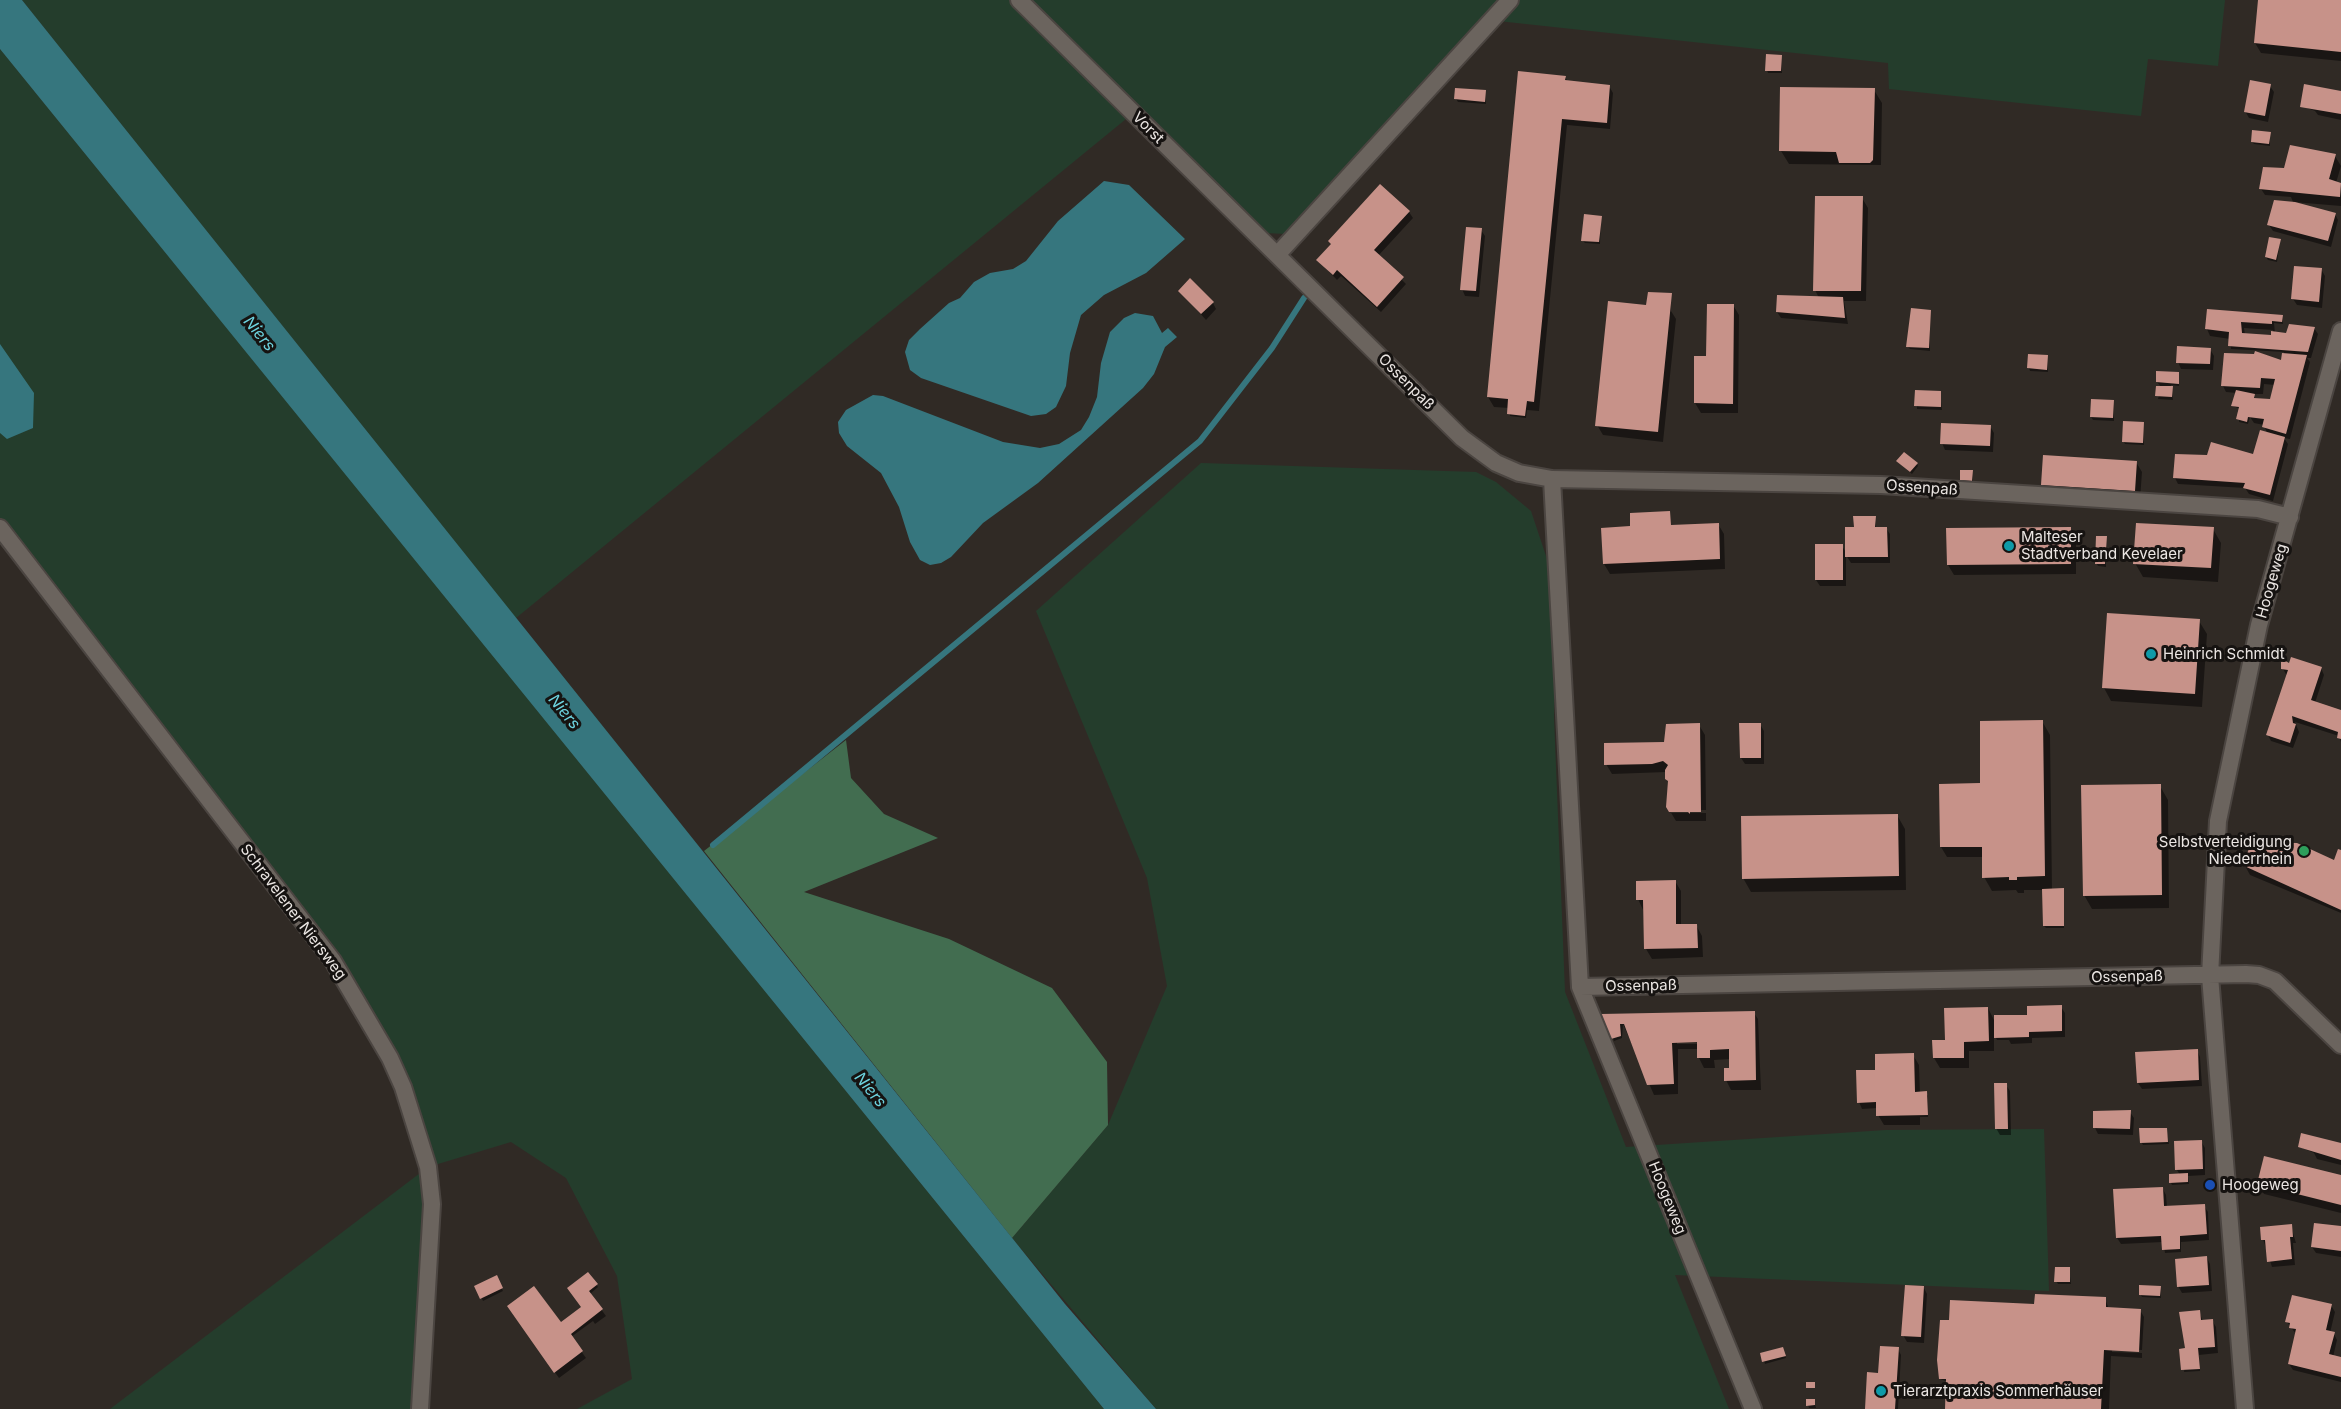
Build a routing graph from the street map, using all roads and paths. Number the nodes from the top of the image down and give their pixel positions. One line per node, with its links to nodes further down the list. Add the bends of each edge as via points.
1 (1019, 0): 3 (street, Vorst)
2 (1510, 0): 3 (street)
3 (1277, 255): 5 (street, Ossenpaß, via 1462,438 1496,463 1519,473)
4 (2341, 331): 6 (street, Hoogeweg)
5 (1552, 479): 6 (street, Ossenpaß, via 1881,485 2258,509); 9 (street)
6 (2290, 517): 8 (street, Hoogeweg, via 2259,625 2218,821)
7 (0, 528): 11 (street, Schravelener Niersweg, via 333,961 399,1077 428,1167 432,1204)
8 (2210, 976): 9 (street, Ossenpaß); 10 (street, Ossenpaß, via 2246,974 2275,981); 13 (street, Hoogeweg)
9 (1580, 987): 12 (street, Hoogeweg)
10 (2341, 1045)
11 (420, 1409)
12 (1753, 1409)
13 (2245, 1409)

